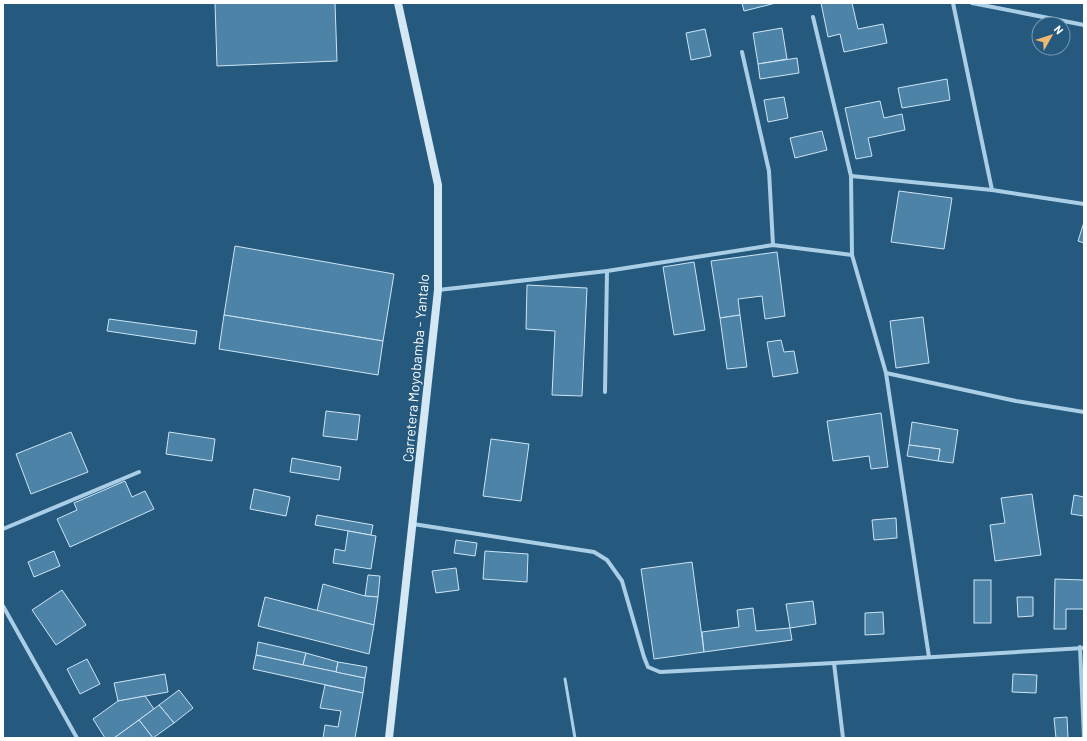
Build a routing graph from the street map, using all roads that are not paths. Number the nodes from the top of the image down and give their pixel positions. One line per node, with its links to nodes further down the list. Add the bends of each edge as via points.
1 (398, 3): 13 (main road, Carretera Moyobamba - Yantalo, via 438,185)
2 (953, 3): 8 (street)
3 (972, 3): 5 (street)
4 (813, 17): 7 (street)
5 (1084, 25)
6 (742, 52): 10 (street, via 769,171)
7 (851, 176): 8 (street); 11 (street)
8 (992, 190): 9 (street)
9 (1084, 204)
10 (773, 245): 11 (street); 12 (street)
11 (852, 255): 14 (street)
12 (607, 271): 13 (street); 15 (street)
13 (438, 290): 18 (main road, Carretera Moyobamba - Yantalo)
14 (886, 373): 16 (street, via 1016,401); 22 (street)
15 (605, 392)
16 (1084, 412)
17 (138, 472): 19 (street)
18 (413, 524): 23 (street, via 594,552 607,560 622,581 648,667 660,672); 26 (main road, Carretera Moyobamba - Yantalo)
19 (3, 529)
20 (3, 606): 25 (street)
21 (1082, 648): 22 (street); 29 (street)
22 (929, 657): 23 (street)
23 (834, 663): 28 (street)
24 (565, 679): 27 (lane)
25 (77, 738)
26 (389, 738)
27 (575, 738)
28 (843, 738)
29 (1084, 738)

